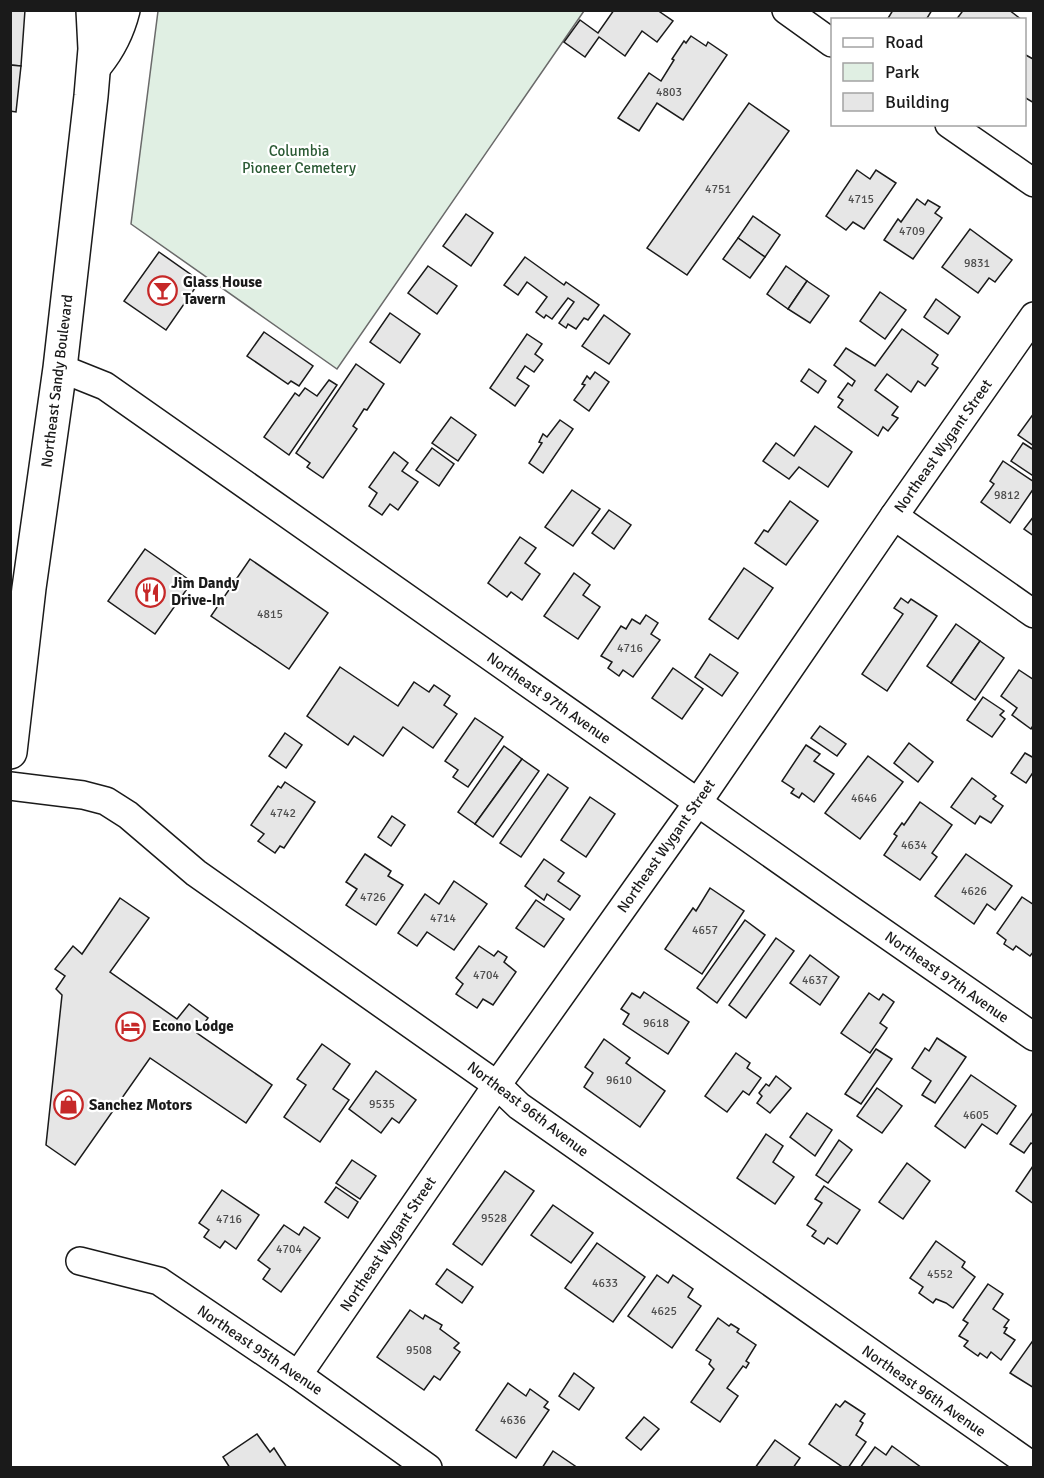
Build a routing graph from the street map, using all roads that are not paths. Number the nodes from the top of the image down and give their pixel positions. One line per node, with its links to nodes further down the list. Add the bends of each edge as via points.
1 (93, 10): 5 (main road, Northeast Sandy Boulevard)
2 (123, 10): 5 (main road, via 116,33)
3 (786, 10): 4 (street)
4 (831, 42)
5 (93, 68): 9 (main road, Northeast Sandy Boulevard)
6 (952, 126): 7 (street)
7 (1034, 183)
8 (1034, 316): 10 (street, Northeast Wygant Street)
9 (60, 368): 12 (main road, Northeast Sandy Boulevard); 14 (street, Northeast 97th Avenue, via 105,386)
10 (894, 516): 11 (street); 14 (street, Northeast Wygant Street)
11 (1034, 614)
12 (10, 752)
13 (10, 786): 16 (street, Northeast 96th Avenue, via 83,795 121,810 196,873)
14 (698, 802): 15 (street, Northeast 97th Avenue); 16 (street, Northeast Wygant Street)
15 (1034, 1037)
16 (497, 1085): 18 (street, Northeast Wygant Street); 20 (street, Northeast 96th Avenue, via 519,1106)
17 (80, 1261): 18 (street, Northeast 95th Avenue, via 159,1281)
18 (298, 1375): 19 (street, Northeast 95th Avenue)
19 (428, 1467)
20 (1034, 1467)

